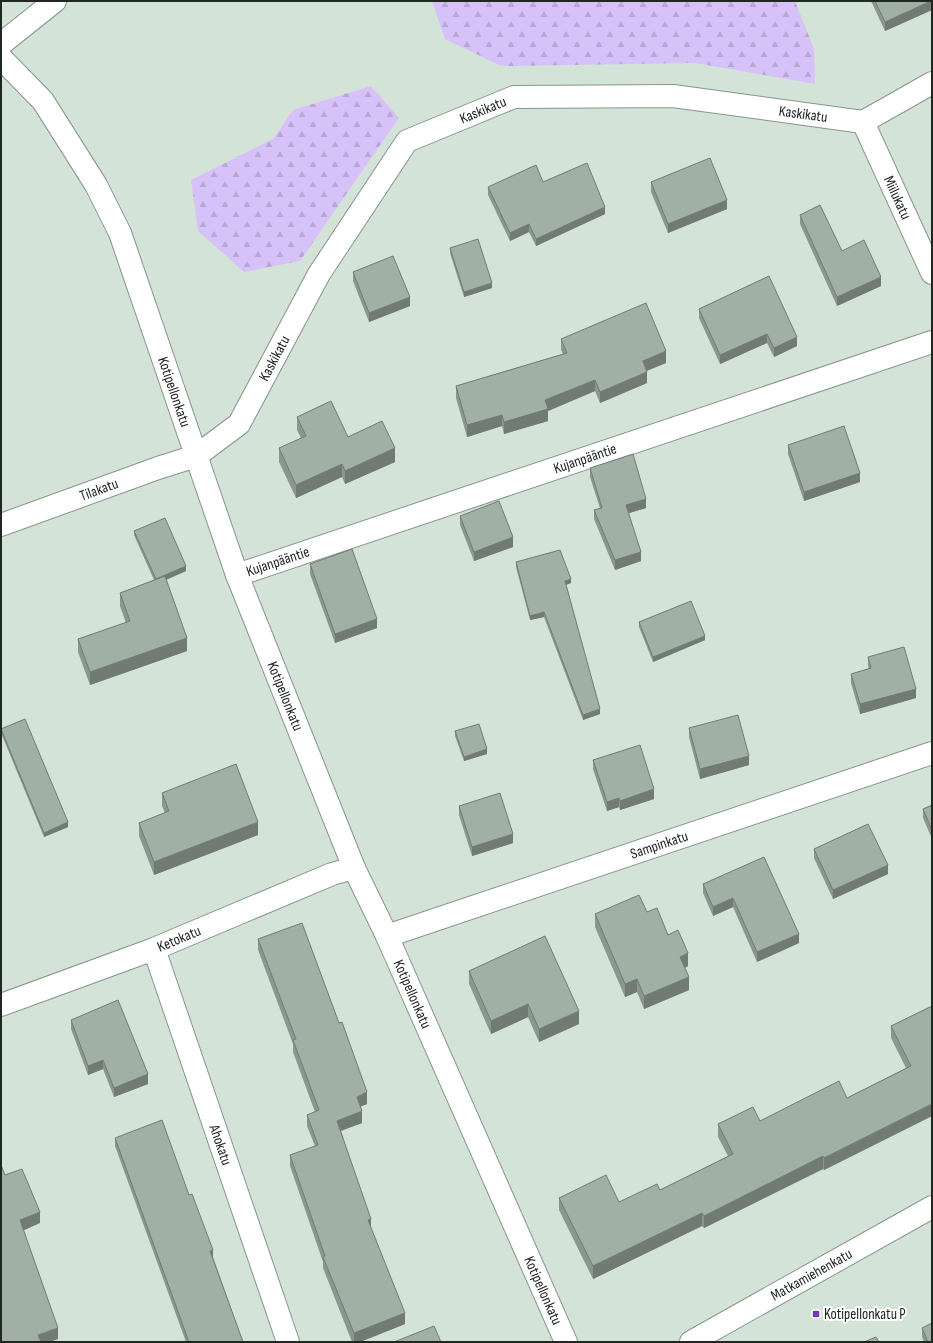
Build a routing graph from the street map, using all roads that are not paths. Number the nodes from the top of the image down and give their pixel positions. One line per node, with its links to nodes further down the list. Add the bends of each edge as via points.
1 (55, 1): 2 (street)
2 (1, 44)
3 (1, 58): 8 (street, Kotipellonkatu, via 43,101 96,185 120,233)
4 (932, 84): 5 (street)
5 (863, 122): 6 (street, Miilukatu); 8 (street, Kaskikatu, via 673,96 514,97 407,141 319,274 239,424)
6 (932, 273)
7 (932, 342): 10 (street, Kujanpääntie)
8 (196, 456): 9 (street, Tilakatu); 10 (street, Kotipellonkatu)
9 (1, 524)
10 (237, 575): 12 (street, Kotipellonkatu)
11 (932, 753): 13 (street, Sampinkatu)
12 (354, 868): 13 (street, Kotipellonkatu); 14 (street, Ketokatu, via 332,874)
13 (387, 936): 18 (street, Kotipellonkatu)
14 (154, 949): 15 (street, Ketokatu); 17 (street, Ahokatu)
15 (1, 1005)
16 (932, 1207): 19 (street, Matkamiehenkatu)
17 (288, 1342)
18 (566, 1342)
19 (691, 1342)

